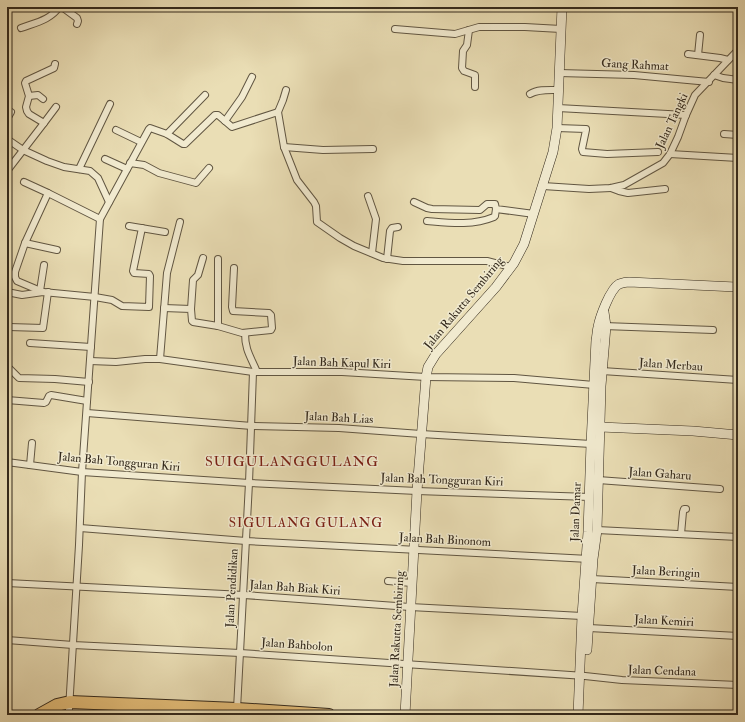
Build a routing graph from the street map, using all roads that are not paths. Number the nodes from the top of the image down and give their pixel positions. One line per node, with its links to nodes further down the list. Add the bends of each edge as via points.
1 (60, 7): 3 (street, via 77,18); 4 (street, via 45,19)
2 (562, 7): 5 (street, Jalan Rakutta Sembiring)
3 (77, 24)
4 (21, 28)
5 (561, 28): 7 (street, via 479,27); 14 (street, Jalan Rakutta Sembiring)
6 (395, 29): 7 (street, via 455,34)
7 (469, 30): 19 (street, via 462,68 475,75)
8 (700, 35): 11 (street)
9 (738, 50): 12 (street, Jalan Tangki)
10 (688, 54): 11 (street)
11 (698, 55): 12 (street)
12 (728, 60): 15 (street, Jalan Tangki)
13 (55, 64): 24 (street, via 54,68 25,82)
14 (559, 73): 18 (street, Gang Rahmat, via 634,75); 21 (street, Jalan Rakutta Sembiring)
15 (714, 75): 17 (street); 18 (street, Jalan Tangki)
16 (252, 77): 33 (street)
17 (738, 80)
18 (709, 82): 31 (street, Jalan Tangki, via 696,95)
19 (475, 87)
20 (286, 90): 30 (street)
21 (558, 90): 22 (street); 28 (street, Jalan Rakutta Sembiring)
22 (530, 94)
23 (205, 95): 37 (street)
24 (29, 96): 25 (street, via 38,95); 34 (street, via 27,111)
25 (43, 99)
26 (110, 104): 51 (street)
27 (56, 107): 34 (street)
28 (558, 108): 31 (street); 35 (street, Jalan Rakutta Sembiring)
29 (7, 110): 32 (street, via 11,112)
30 (278, 112): 33 (street, via 232,127); 42 (street)
31 (686, 115): 46 (street, Jalan Tangki)
32 (7, 119)
33 (225, 121): 37 (street, via 214,115 185,144)
34 (44, 123): 44 (street)
35 (557, 128): 45 (street, via 586,129 583,152); 55 (street, Jalan Rakutta Sembiring)
36 (116, 130): 41 (street)
37 (167, 134): 41 (street, via 149,128)
38 (724, 134): 39 (street)
39 (738, 136)
40 (7, 139): 44 (street)
41 (141, 142): 49 (street)
42 (284, 147): 43 (street, via 325,150); 73 (street, via 296,180 314,202 318,224 354,246)
43 (373, 149)
44 (23, 150): 51 (street, via 58,165); 53 (street)
45 (658, 152)
46 (670, 154): 47 (street); 56 (street, Jalan Tangki, via 663,163 624,185)
47 (738, 158)
48 (106, 159): 52 (street)
49 (130, 163): 50 (street, via 144,165 159,173 196,183); 52 (street)
50 (209, 168)
51 (79, 169): 60 (street, via 88,170 96,176)
52 (126, 169): 60 (street)
53 (7, 171)
54 (24, 182): 58 (street)
55 (543, 186): 56 (street, Jalan Tangki); 63 (street, Jalan Rakutta Sembiring)
56 (611, 188): 57 (street, via 628,193)
57 (665, 189)
58 (48, 193): 64 (street); 71 (street)
59 (368, 196): 73 (street, via 376,219)
60 (110, 202): 64 (street)
61 (414, 202): 62 (street, via 429,208 480,210 487,204 495,204)
62 (496, 209): 63 (street); 65 (street, via 496,216 479,222 460,224)
63 (534, 214): 78 (street, Jalan Rakutta Sembiring, via 524,244)
64 (100, 219): 83 (street)
65 (427, 221)
66 (180, 222): 84 (street, via 168,269)
67 (129, 226): 69 (street)
68 (398, 227): 75 (street, via 390,231)
69 (142, 228): 70 (street); 83 (street, via 133,271 150,276 149,307 122,306 112,300)
70 (165, 232)
71 (25, 244): 72 (street); 82 (street, via 15,277 18,281)
72 (57, 250)
73 (372, 253): 75 (street)
74 (203, 258): 85 (street, via 198,276 192,280)
75 (387, 258): 78 (street, via 403,261 487,262)
76 (218, 259): 86 (street)
77 (44, 265): 82 (street)
78 (511, 267): 98 (street, Jalan Rakutta Sembiring, via 436,354 428,366)
79 (234, 268): 90 (street, via 233,311 271,315 271,330)
80 (738, 287): 87 (street, Jalan Damar, via 629,282 619,284 609,295 603,311)
81 (7, 292): 82 (street, via 22,295)
82 (44, 292): 83 (street); 88 (street, via 43,328)
83 (95, 297): 92 (street)
84 (164, 308): 85 (street); 93 (street)
85 (191, 309): 86 (street, via 193,322)
86 (218, 326): 90 (street)
87 (602, 326): 89 (street); 96 (street, Jalan Damar); 101 (street, Jalan Damar)
88 (9, 327)
89 (713, 330)
90 (245, 333): 97 (street)
91 (30, 343): 92 (street)
92 (91, 347): 94 (street)
93 (160, 359): 94 (street, Jalan Bah Kapul Kiri); 97 (street, Jalan Bah Kapul Kiri)
94 (90, 361): 100 (street)
95 (10, 369): 100 (street, via 19,378)
96 (602, 371): 99 (street, Jalan Merbau); 106 (street, Jalan Damar)
97 (255, 372): 98 (street, Jalan Bah Kapul Kiri, via 342,372); 105 (street, Jalan Pendidikan)
98 (426, 377): 101 (street, Jalan Bah Kapul Kiri, via 514,378); 107 (street, Jalan Rakutta Sembiring)
99 (738, 380)
100 (89, 382): 103 (street)
101 (594, 385): 110 (street, Jalan Damar)
102 (7, 400): 103 (street, via 44,403 51,395)
103 (87, 401): 104 (street)
104 (86, 413): 105 (street, Jalan Bah Lias); 113 (street)
105 (252, 426): 107 (street, Jalan Bah Lias, via 339,428); 115 (street, Jalan Pendidikan)
106 (600, 427): 108 (street); 114 (street, Jalan Damar)
107 (421, 434): 110 (street, Jalan Bah Lias); 117 (street, Jalan Rakutta Sembiring)
108 (738, 435)
109 (32, 443): 112 (street)
110 (591, 444): 118 (street, Jalan Damar)
111 (7, 462): 112 (street, Jalan Bah Tongguran Kiri)
112 (30, 465): 113 (street, Jalan Bah Tongguran Kiri)
113 (82, 472): 115 (street, Jalan Bah Tongguran Kiri); 120 (street)
114 (598, 480): 116 (street, Jalan Gaharu); 121 (street, Jalan Damar)
115 (249, 483): 117 (street, Jalan Bah Tongguran Kiri); 124 (street, Jalan Pendidikan)
116 (720, 489)
117 (417, 491): 118 (street, Jalan Bah Tongguran Kiri); 125 (street, Jalan Rakutta Sembiring)
118 (590, 497): 126 (street, Jalan Damar)
119 (686, 509): 122 (street, via 683,512)
120 (80, 528): 124 (street, Jalan Bah Binonom); 131 (street)
121 (597, 530): 122 (street); 126 (street, Jalan Damar)
122 (681, 534): 123 (street)
123 (738, 537)
124 (246, 541): 125 (street, Jalan Bah Binonom); 133 (street, Jalan Pendidikan)
125 (414, 549): 126 (street, Jalan Bah Binonom); 130 (street, Jalan Rakutta Sembiring)
126 (590, 559): 127 (street, Jalan Damar); 134 (street, Jalan Damar)
127 (592, 579): 132 (street, Jalan Beringin); 134 (street, Jalan Damar)
128 (388, 581): 130 (street)
129 (7, 583): 131 (street, Jalan Bah Biak Kiri)
130 (412, 583): 135 (street, Jalan Rakutta Sembiring)
131 (77, 586): 133 (street, Jalan Bah Biak Kiri); 140 (street)
132 (738, 587)
133 (244, 595): 135 (street, Jalan Bah Biak Kiri); 141 (street, Jalan Pendidikan)
134 (587, 597): 136 (street, Jalan Damar); 137 (street, Jalan Damar)
135 (410, 607): 136 (street, Jalan Bah Biak Kiri); 142 (street, Jalan Rakutta Sembiring)
136 (582, 616): 143 (street, Jalan Damar)
137 (589, 628): 138 (street, Jalan Kemiri); 143 (street, Jalan Damar)
138 (738, 636)
139 (7, 640): 140 (street, Jalan Bahbolon)
140 (74, 645): 141 (street, Jalan Bahbolon); 145 (street)
141 (240, 653): 142 (street, Jalan Bahbolon); 146 (street, Jalan Pendidikan)
142 (407, 664): 143 (street, Jalan Bahbolon); 151 (street, Jalan Rakutta Sembiring)
143 (582, 676): 144 (street, Jalan Cendana); 152 (street, Jalan Damar); 153 (street, Jalan Damar)
144 (738, 685)
145 (70, 706): 146 (highway); 147 (highway, via 57,705); 148 (highway); 149 (highway)
146 (237, 712): 150 (highway)
147 (39, 715)
148 (50, 715)
149 (217, 715)
150 (329, 715)
151 (405, 715)
152 (578, 715)
153 (583, 715)

